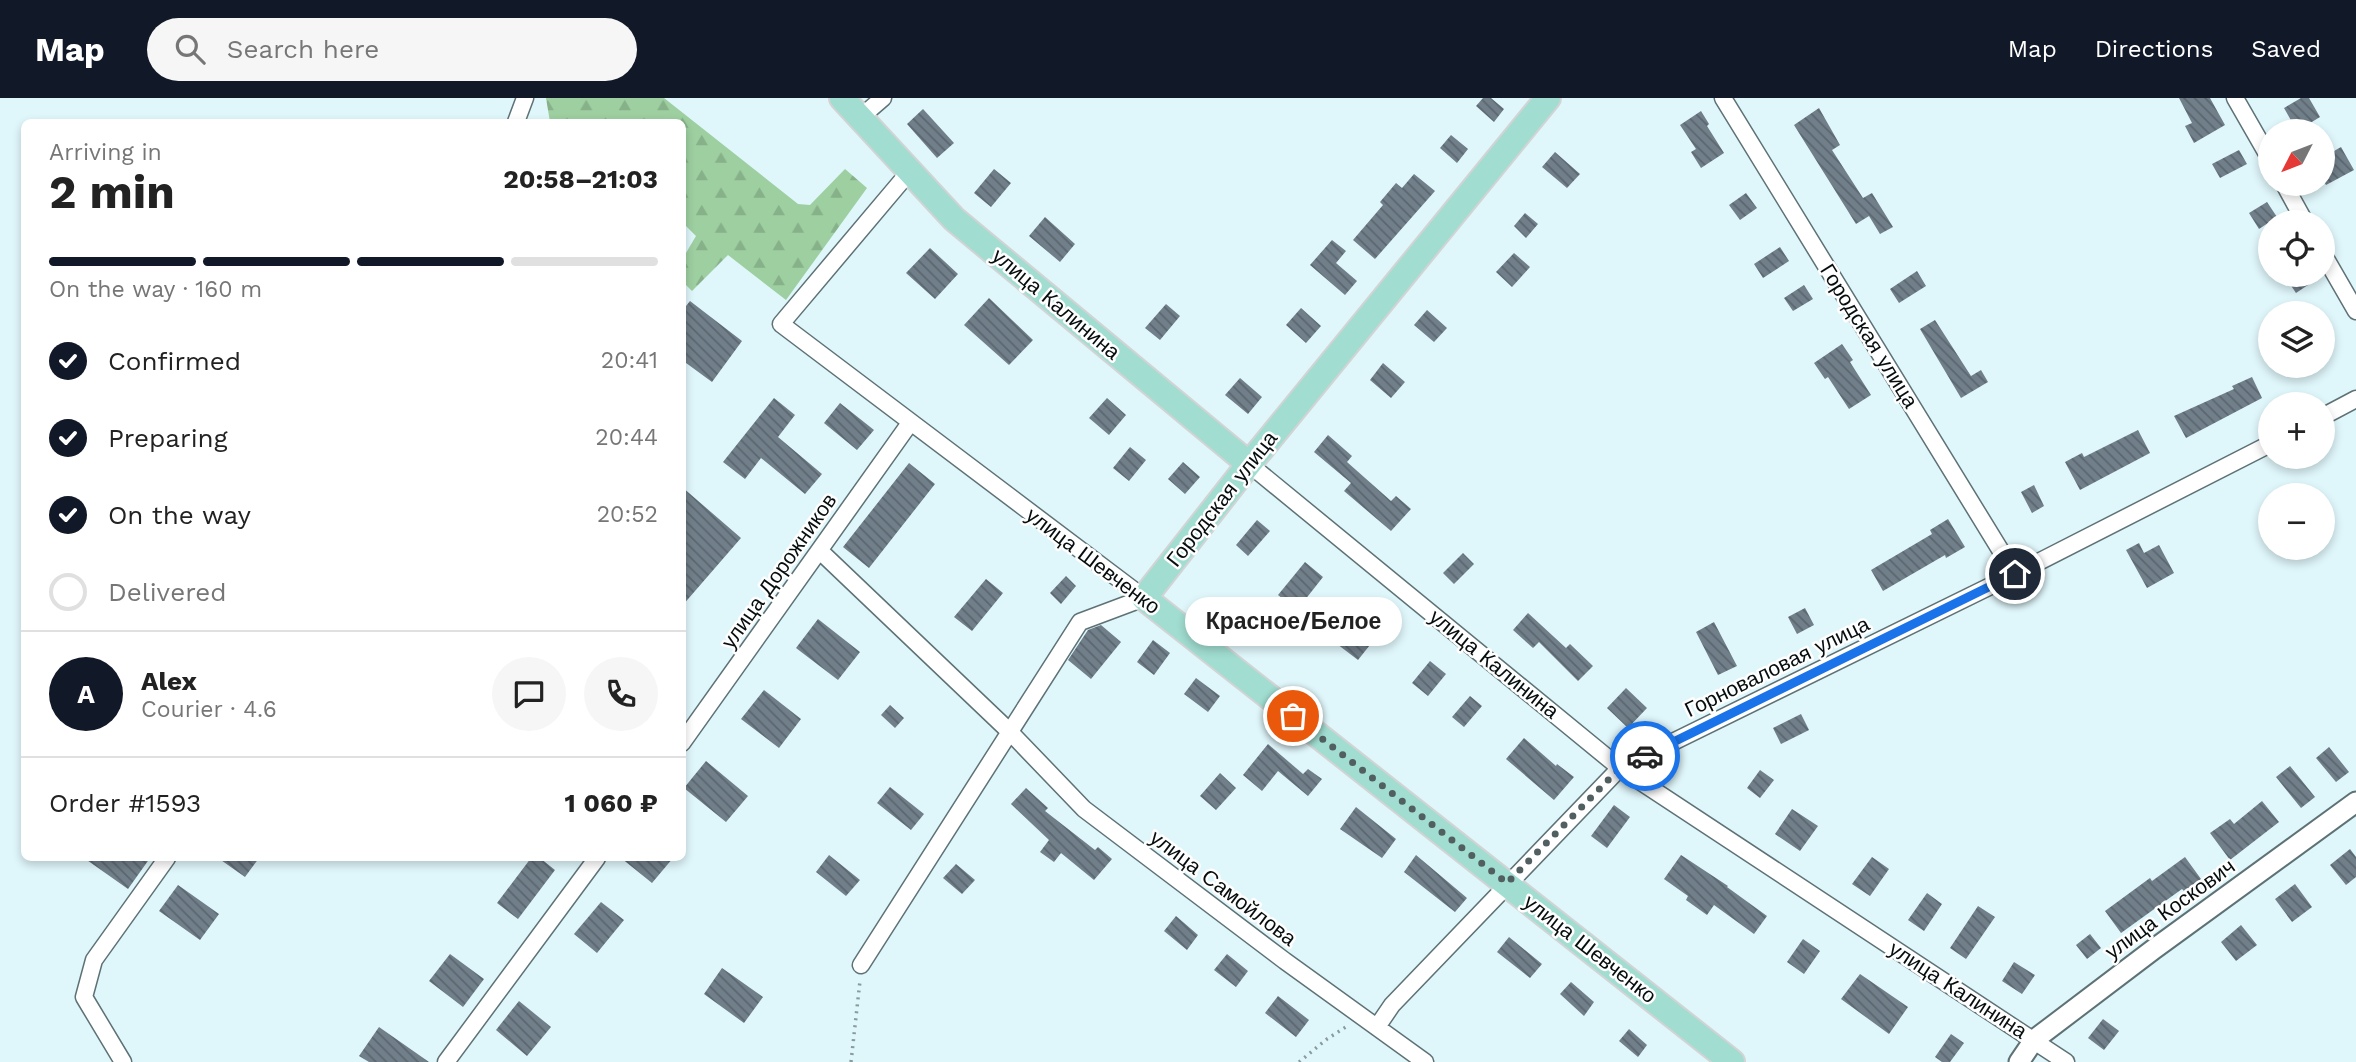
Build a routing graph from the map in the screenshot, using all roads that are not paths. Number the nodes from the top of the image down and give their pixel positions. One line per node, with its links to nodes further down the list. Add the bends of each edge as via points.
1 (525, 98): 8 (street)
2 (842, 98): 7 (main road, улица Калинина)
3 (883, 98): 7 (street)
4 (1548, 98): 17 (main road, Городская улица)
5 (1723, 98): 19 (street, Городская улица)
6 (2235, 98): 9 (street)
7 (860, 117): 10 (main road, улица Калинина)
8 (517, 119)
9 (2258, 138)
10 (910, 171): 15 (street, улица Шевченко, via 781,324); 17 (main road, улица Калинина, via 954,219)
11 (2335, 275): 12 (street)
12 (2356, 312)
13 (2356, 400): 14 (street)
14 (2335, 410)
15 (910, 424): 18 (street, улица Дорожников); 20 (street, улица Шевченко)
16 (2258, 450): 19 (street, Горноваловая улица)
17 (1249, 464): 20 (main road, Городская улица); 23 (street, улица Калинина)
18 (820, 551): 21 (street, улица Самойлова); 22 (street, улица Дорожников)
19 (2015, 574): 23 (street, Горноваловая улица)
20 (1144, 598): 21 (street, via 1080,622); 27 (main road, улица Шевченко)
21 (1010, 732): 28 (street); 29 (street, улица Самойлова, via 1084,809)
22 (686, 737)
23 (1620, 768): 27 (street, Горноваловая улица); 30 (street, улица Калинина)
24 (2356, 802): 30 (street, улица Коскович)
25 (165, 861): 31 (street, via 94,960 84,997)
26 (595, 861): 32 (street)
27 (1507, 883): 29 (street, Горноваловая улица, via 1392,1005); 34 (main road, улица Шевченко)
28 (861, 965)
29 (1377, 1027): 33 (street, улица Самойлова)
30 (2034, 1040): 35 (street, улица Коскович); 36 (street, улица Калинина)
31 (123, 1062)
32 (446, 1062)
33 (1425, 1062)
34 (1732, 1062)
35 (2019, 1062)
36 (2066, 1062)

